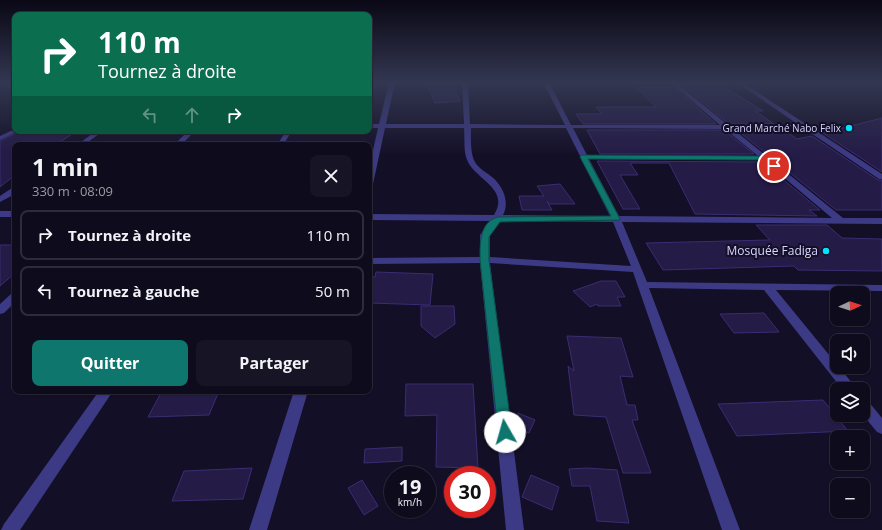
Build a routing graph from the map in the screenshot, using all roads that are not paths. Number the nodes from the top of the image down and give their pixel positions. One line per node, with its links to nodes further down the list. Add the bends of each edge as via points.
1 (386, 107): 7 (street)
2 (466, 107): 10 (street)
3 (559, 107): 11 (street)
4 (701, 107): 8 (street)
5 (776, 107): 9 (street)
6 (372, 126): 7 (street)
7 (381, 126): 10 (street); 20 (street)
8 (723, 126): 9 (street); 11 (street); 19 (street)
9 (805, 126): 21 (street)
10 (467, 127): 11 (street); 27 (street, via 471,164 496,185 500,192 502,202)
11 (569, 127): 18 (street)
12 (12, 132): 15 (street)
13 (96, 134): 16 (street)
14 (189, 134): 17 (street)
15 (0, 138)
16 (84, 142)
17 (180, 142)
18 (584, 157): 19 (street); 28 (street)
19 (765, 158): 29 (street)
20 (372, 166)
21 (882, 177)
22 (12, 192): 23 (street)
23 (0, 200)
24 (0, 214): 25 (street)
25 (12, 214)
26 (372, 217): 27 (street)
27 (498, 219): 28 (street); 31 (street, via 484,237)
28 (616, 219): 29 (street); 33 (street)
29 (840, 220): 30 (street)
30 (882, 220)
31 (485, 260): 32 (street); 33 (street); 46 (street)
32 (372, 261)
33 (637, 269): 34 (street)
34 (644, 285): 35 (street); 47 (street)
35 (768, 287): 36 (street); 39 (street)
36 (882, 288)
37 (12, 299): 38 (street)
38 (0, 310)
39 (844, 382)
40 (104, 394): 44 (street)
41 (300, 394): 45 (street)
42 (870, 413): 43 (street)
43 (882, 428)
44 (10, 530)
45 (258, 530)
46 (515, 530)
47 (731, 530)

